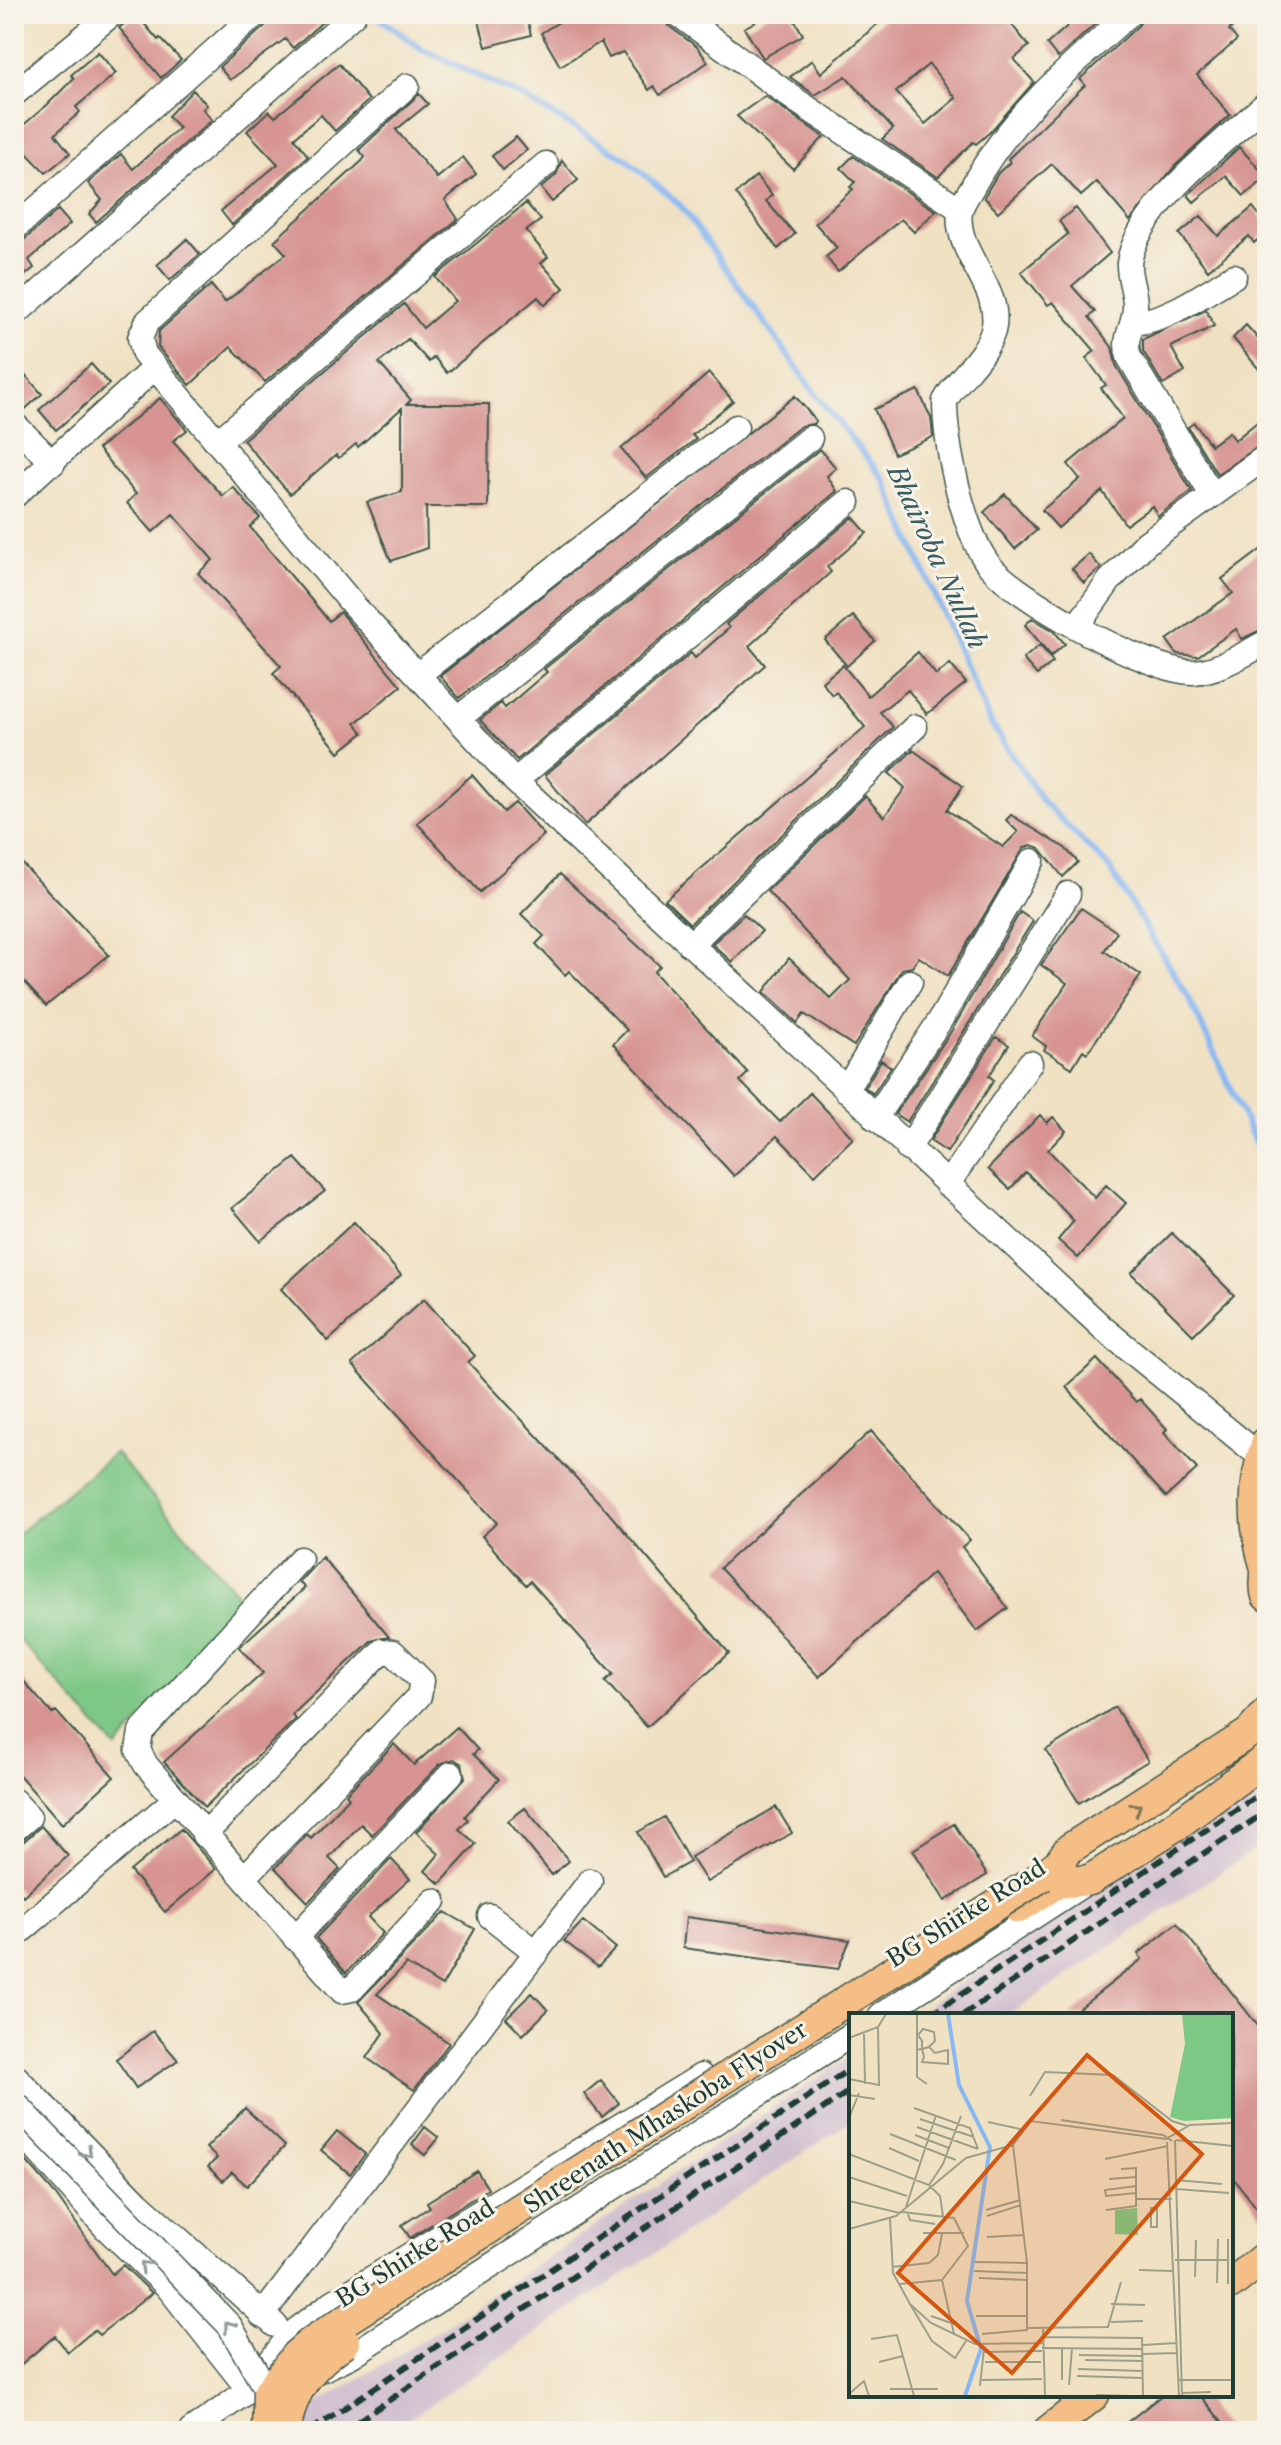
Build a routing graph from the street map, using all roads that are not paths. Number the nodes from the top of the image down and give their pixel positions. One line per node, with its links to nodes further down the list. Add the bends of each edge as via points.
1 (112, 14): 7 (street)
2 (256, 14): 11 (street)
3 (678, 14): 10 (street)
4 (1129, 14): 10 (street, via 1027,111 986,162)
5 (344, 18): 13 (street)
6 (407, 86): 15 (street, via 147,322 140,338)
7 (14, 94)
8 (1267, 103): 14 (street, via 1157,209 1135,239 1129,265)
9 (546, 164): 19 (street)
10 (960, 209): 25 (street, via 961,236 995,311 993,332 945,401 967,522 986,561 1011,587)
11 (14, 229)
12 (1234, 276): 14 (street, via 1181,307)
13 (14, 315)
14 (1133, 323): 22 (street, via 1125,344 1129,357)
15 (154, 368): 19 (street); 21 (street)
16 (14, 424): 21 (street)
17 (736, 427): 27 (street)
18 (810, 438): 28 (street)
19 (217, 442): 27 (street, via 355,607)
20 (1267, 456): 22 (street)
21 (53, 463): 23 (street)
22 (1212, 495): 25 (street, via 1146,543 1110,580)
23 (14, 496)
24 (848, 502): 30 (street)
25 (1077, 626): 26 (street, via 1167,669 1194,672 1222,665)
26 (1267, 642)
27 (419, 674): 28 (street)
28 (460, 717): 30 (street)
29 (915, 727): 33 (street)
30 (515, 781): 33 (street)
31 (1032, 861): 37 (street, via 939,1022)
32 (1068, 894): 38 (street)
33 (690, 945): 36 (street)
34 (910, 982): 36 (street)
35 (1030, 1063): 39 (street)
36 (846, 1090): 37 (street)
37 (875, 1118): 38 (street)
38 (908, 1149): 39 (street)
39 (947, 1185): 40 (street, via 1161,1379)
40 (1264, 1449): 42 (main road, via 1255,1485 1255,1517)
41 (300, 1559): 47 (street, via 141,1732 138,1750)
42 (1267, 1567): 43 (main road)
43 (1267, 1596)
44 (1267, 1713): 51 (main road, Shreenath Mhaskoba Flyover, one-way to 44, via 1201,1767 1249,1733)
45 (1267, 1758): 54 (main road)
46 (451, 1774): 59 (street)
47 (174, 1800): 50 (street); 58 (street)
48 (14, 1801): 49 (street, via 29,1817)
49 (14, 1830)
50 (204, 1835): 52 (street); 52 (street, via 382,1651 393,1652 422,1681 419,1696)
51 (1069, 1849): 53 (main road, Shreenath Mhaskoba Flyover); 71 (street, BG Shirke Road, via 332,2303)
52 (245, 1877): 59 (street)
53 (1050, 1880): 54 (main road, Shreenath Mhaskoba Flyover); 61 (main road, Shreenath Mhaskoba Flyover); 73 (main road, Shreenath Mhaskoba Flyover, bridge, via 311,2342)
54 (1090, 1880): 62 (street)
55 (590, 1881): 60 (street)
56 (434, 1901): 59 (street, via 347,1992)
57 (490, 1916): 60 (street)
58 (14, 1937)
59 (295, 1938)
60 (537, 1953): 70 (street)
61 (854, 2013)
62 (884, 2013)
63 (849, 2016): 77 (main road, Shreenath Mhaskoba Flyover, bridge, via 326,2355 298,2385)
64 (849, 2036): 72 (street, via 352,2355 317,2371)
65 (14, 2075): 70 (street, one-way to 70, via 138,2203)
66 (14, 2102): 73 (street, one-way to 66, bridge, via 230,2326)
67 (18, 2135): 73 (street, one-way to 67, via 167,2286)
68 (1267, 2255): 69 (main road)
69 (1233, 2282)
70 (262, 2316): 71 (street)
71 (290, 2335): 72 (street, BG Shirke Road)
72 (267, 2361): 73 (street, BG Shirke Road)
73 (258, 2392): 75 (street, BG Shirke Road); 76 (main road, bridge)
74 (1091, 2397): 78 (main road)
75 (191, 2431)
76 (267, 2431)
77 (286, 2431)
78 (1048, 2431)

